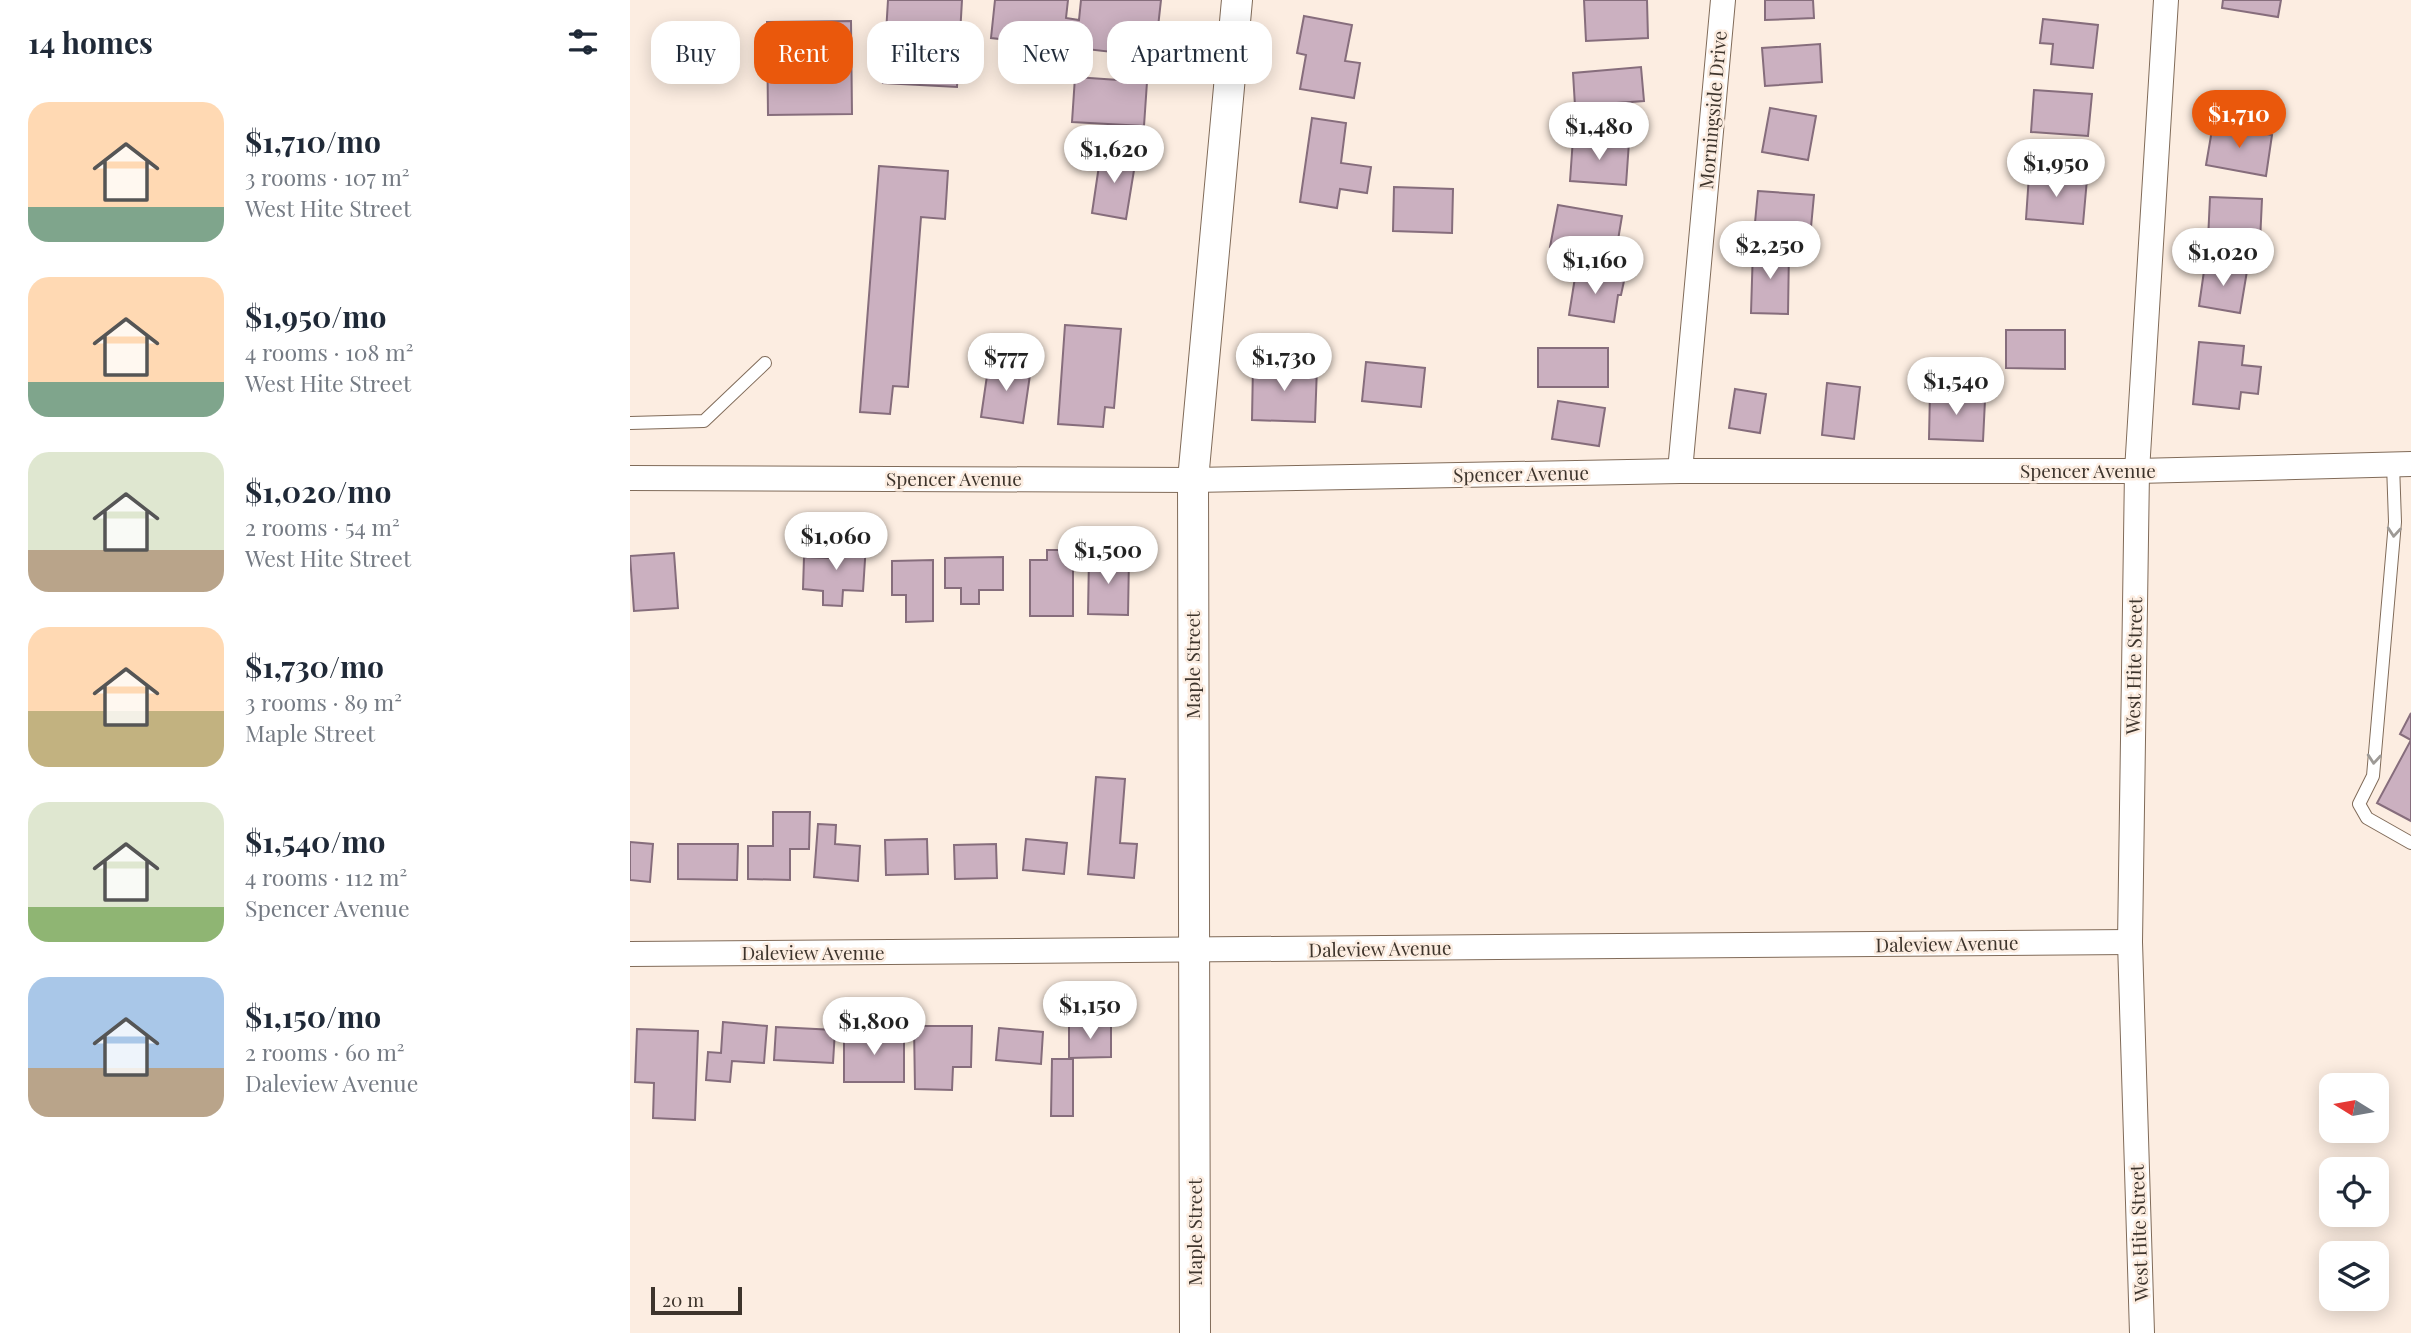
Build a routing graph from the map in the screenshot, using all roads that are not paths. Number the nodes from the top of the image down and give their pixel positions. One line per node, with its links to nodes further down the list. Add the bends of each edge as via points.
1 (1237, 0): 10 (street, Maple Street)
2 (1723, 0): 7 (street, Morningside Drive)
3 (2166, 0): 8 (street, West Hite Street)
4 (765, 363): 5 (lane, via 704,421)
5 (630, 424)
6 (2402, 464): 8 (street, Spencer Avenue); 11 (lane, one-way to 11, via 2373,776 2360,804 2367,818)
7 (1680, 471): 8 (street, Spencer Avenue); 10 (street, Spencer Avenue)
8 (2137, 471): 12 (street, West Hite Street)
9 (630, 478): 10 (street, Spencer Avenue)
10 (1193, 480): 13 (street, Maple Street)
11 (2411, 843)
12 (2130, 942): 13 (street, Daleview Avenue); 16 (street, West Hite Street)
13 (1193, 950): 14 (street, Daleview Avenue); 15 (street, Maple Street)
14 (630, 954)
15 (1195, 1333)
16 (2142, 1333)

